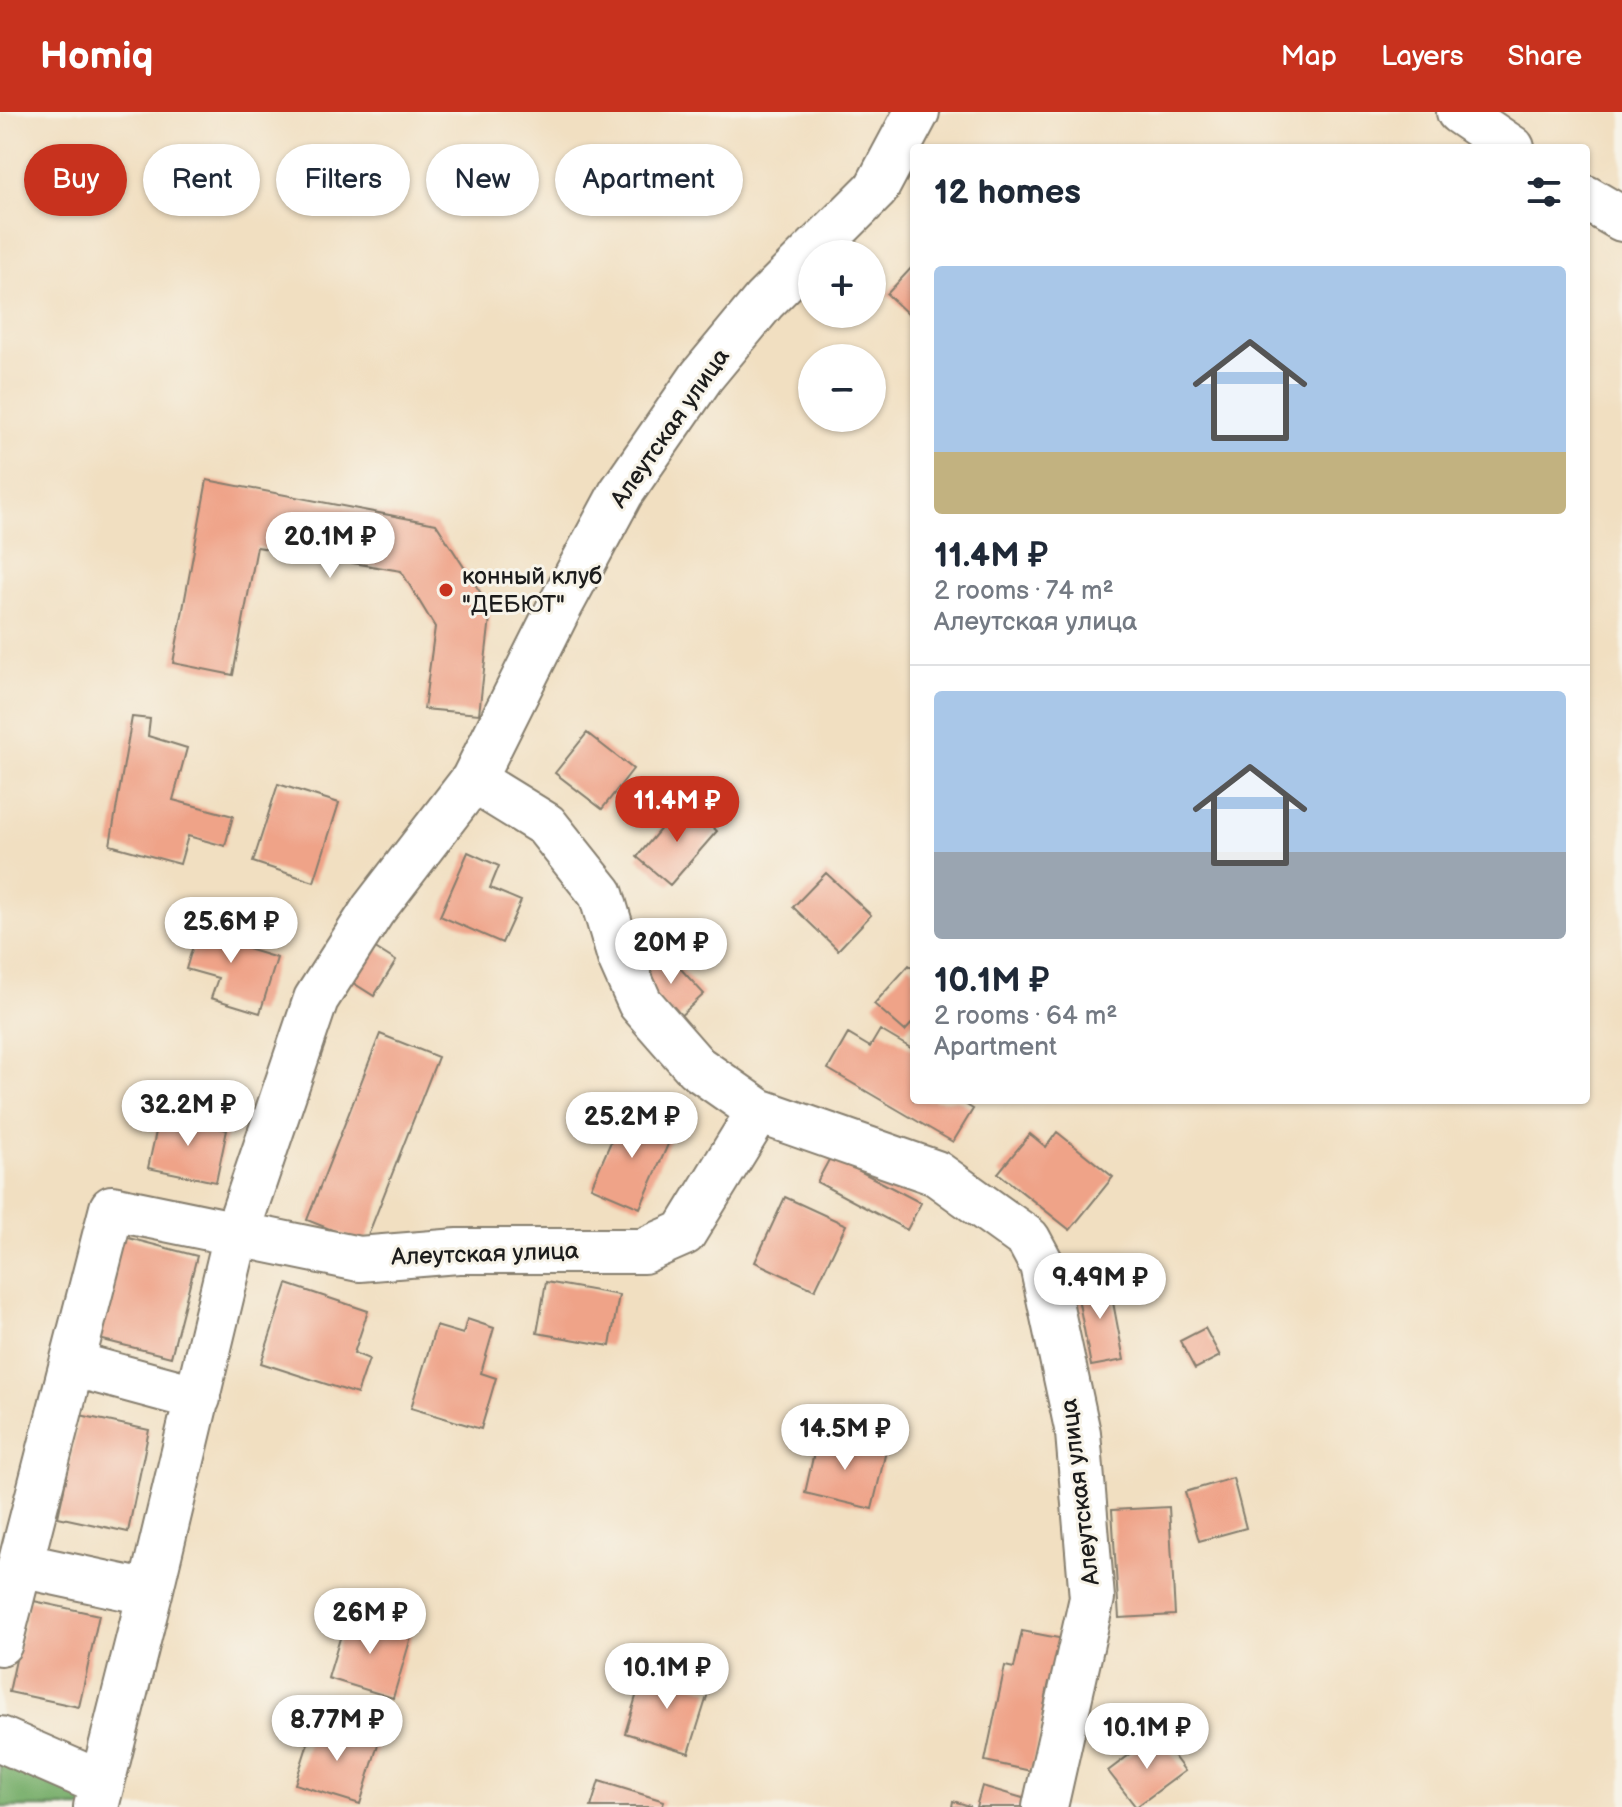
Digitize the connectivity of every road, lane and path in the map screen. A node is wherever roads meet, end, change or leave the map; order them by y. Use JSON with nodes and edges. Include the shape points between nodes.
{"nodes":[{"id":1,"x":917,"y":112,"type":"edge"},
{"id":2,"x":1459,"y":112,"type":"edge"},
{"id":3,"x":1506,"y":144,"type":"edge"},
{"id":4,"x":1590,"y":200,"type":"edge"},
{"id":5,"x":1622,"y":219,"type":"edge"},
{"id":6,"x":473,"y":780,"type":"junction"},
{"id":7,"x":759,"y":1111,"type":"junction"},
{"id":8,"x":236,"y":1235,"type":"junction"},
{"id":9,"x":72,"y":1364,"type":"junction"},
{"id":10,"x":198,"y":1398,"type":"junction"},
{"id":11,"x":20,"y":1565,"type":"junction"},
{"id":12,"x":150,"y":1593,"type":"junction"},
{"id":13,"x":0,"y":1643,"type":"edge"},
{"id":14,"x":0,"y":1739,"type":"edge"},
{"id":15,"x":98,"y":1795,"type":"edge"},
{"id":16,"x":1045,"y":1807,"type":"edge"}],
"edges":[{"from":1,"to":6,"type":"street","name":"Алеутская улица","via":[[876,189],[764,301],[702,376],[621,493]]},
{"from":2,"to":3,"type":"street"},
{"from":4,"to":5,"type":"street"},
{"from":6,"to":7,"type":"street","name":"Алеутская улица","via":[[546,825],[601,894],[640,1003],[696,1067]]},
{"from":6,"to":8,"type":"street","name":"Алеутская улица","via":[[373,910],[316,999]]},
{"from":7,"to":8,"type":"street","name":"Алеутская улица","via":[[684,1233],[643,1251],[458,1251],[359,1259]]},
{"from":7,"to":16,"type":"street","name":"Алеутская улица","via":[[936,1173],[1028,1239],[1042,1265],[1078,1433],[1092,1598]]},
{"from":8,"to":9,"type":"street","via":[[112,1208]]},
{"from":8,"to":10,"type":"street","name":"Алеутская улица"},
{"from":9,"to":10,"type":"street"},
{"from":9,"to":11,"type":"street"},
{"from":10,"to":12,"type":"street","name":"Алеутская улица"},
{"from":11,"to":12,"type":"street"},
{"from":11,"to":13,"type":"street"},
{"from":12,"to":15,"type":"street","name":"Алеутская улица"},
{"from":14,"to":15,"type":"street"}]}
